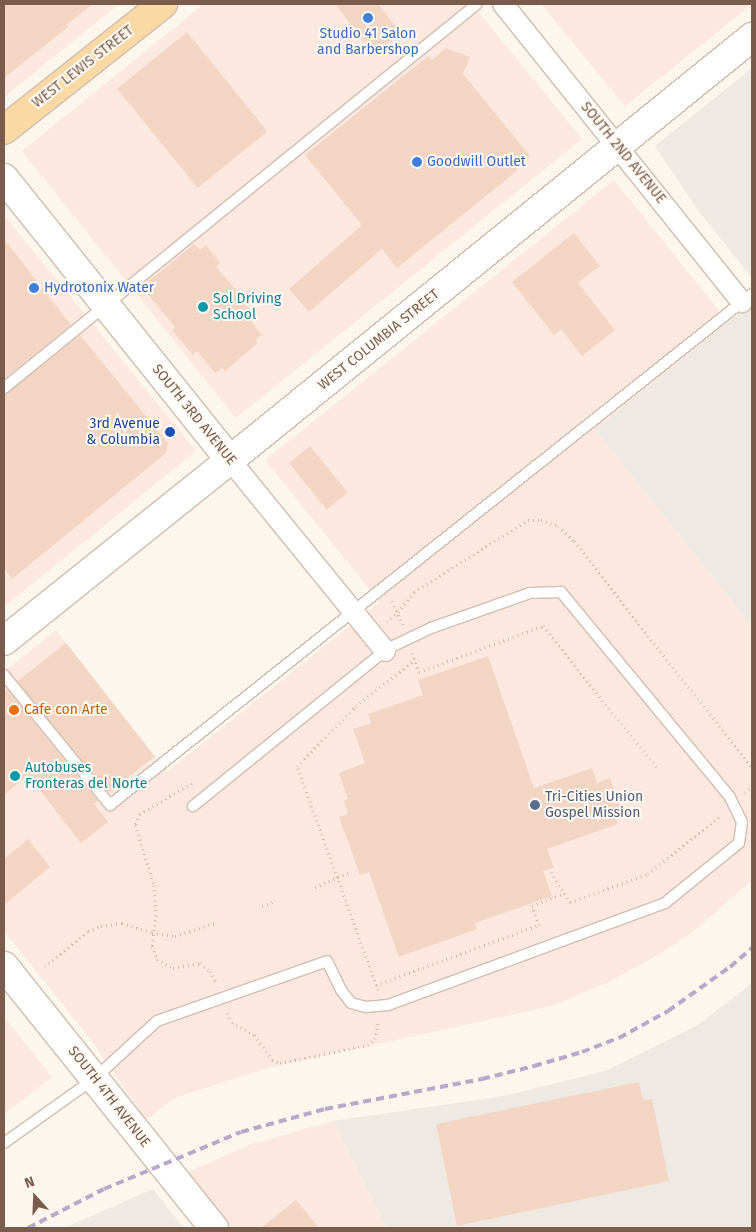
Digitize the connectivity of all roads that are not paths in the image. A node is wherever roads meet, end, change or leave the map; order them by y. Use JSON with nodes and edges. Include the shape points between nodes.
{"nodes":[{"id":1,"x":162,"y":4,"type":"edge"},
{"id":2,"x":477,"y":4,"type":"edge"},
{"id":3,"x":503,"y":4,"type":"edge"},
{"id":4,"x":752,"y":37,"type":"edge"},
{"id":5,"x":4,"y":130,"type":"edge"},
{"id":6,"x":617,"y":146,"type":"junction"},
{"id":7,"x":4,"y":178,"type":"edge"},
{"id":8,"x":747,"y":298,"type":"edge"},
{"id":9,"x":106,"y":306,"type":"junction"},
{"id":10,"x":4,"y":388,"type":"edge"},
{"id":11,"x":230,"y":460,"type":"junction"},
{"id":12,"x":353,"y":612,"type":"junction"},
{"id":13,"x":4,"y":641,"type":"edge"},
{"id":14,"x":384,"y":651,"type":"junction"},
{"id":15,"x":4,"y":674,"type":"edge"},
{"id":16,"x":193,"y":806,"type":"dead end"},
{"id":17,"x":4,"y":966,"type":"edge"},
{"id":18,"x":94,"y":1078,"type":"junction"},
{"id":19,"x":4,"y":1143,"type":"edge"},
{"id":20,"x":214,"y":1228,"type":"edge"}],
"edges":[{"from":1,"to":5,"type":"main road","name":"WEST LEWIS STREET"},
{"from":2,"to":9,"type":"lane"},
{"from":3,"to":6,"type":"street","name":"SOUTH 2ND AVENUE"},
{"from":4,"to":6,"type":"street","name":"WEST COLUMBIA STREET"},
{"from":6,"to":8,"type":"street","name":"SOUTH 2ND AVENUE"},
{"from":6,"to":11,"type":"street","name":"WEST COLUMBIA STREET"},
{"from":7,"to":9,"type":"street","name":"SOUTH 3RD AVENUE"},
{"from":8,"to":12,"type":"lane"},
{"from":9,"to":10,"type":"lane"},
{"from":9,"to":11,"type":"street","name":"SOUTH 3RD AVENUE"},
{"from":11,"to":12,"type":"street","name":"SOUTH 3RD AVENUE"},
{"from":11,"to":13,"type":"street","name":"WEST COLUMBIA STREET"},
{"from":12,"to":14,"type":"street","name":"SOUTH 3RD AVENUE"},
{"from":12,"to":15,"type":"lane","via":[[110,804]]},
{"from":14,"to":16,"type":"lane"},
{"from":14,"to":18,"type":"lane","via":[[431,628],[530,593],[561,592],[730,797],[742,822],[739,842],[665,903],[388,1005],[366,1007],[351,1003],[327,961],[157,1021]]},
{"from":17,"to":18,"type":"street","name":"SOUTH 4TH AVENUE"},
{"from":18,"to":19,"type":"lane"},
{"from":18,"to":20,"type":"street","name":"SOUTH 4TH AVENUE"}]}
